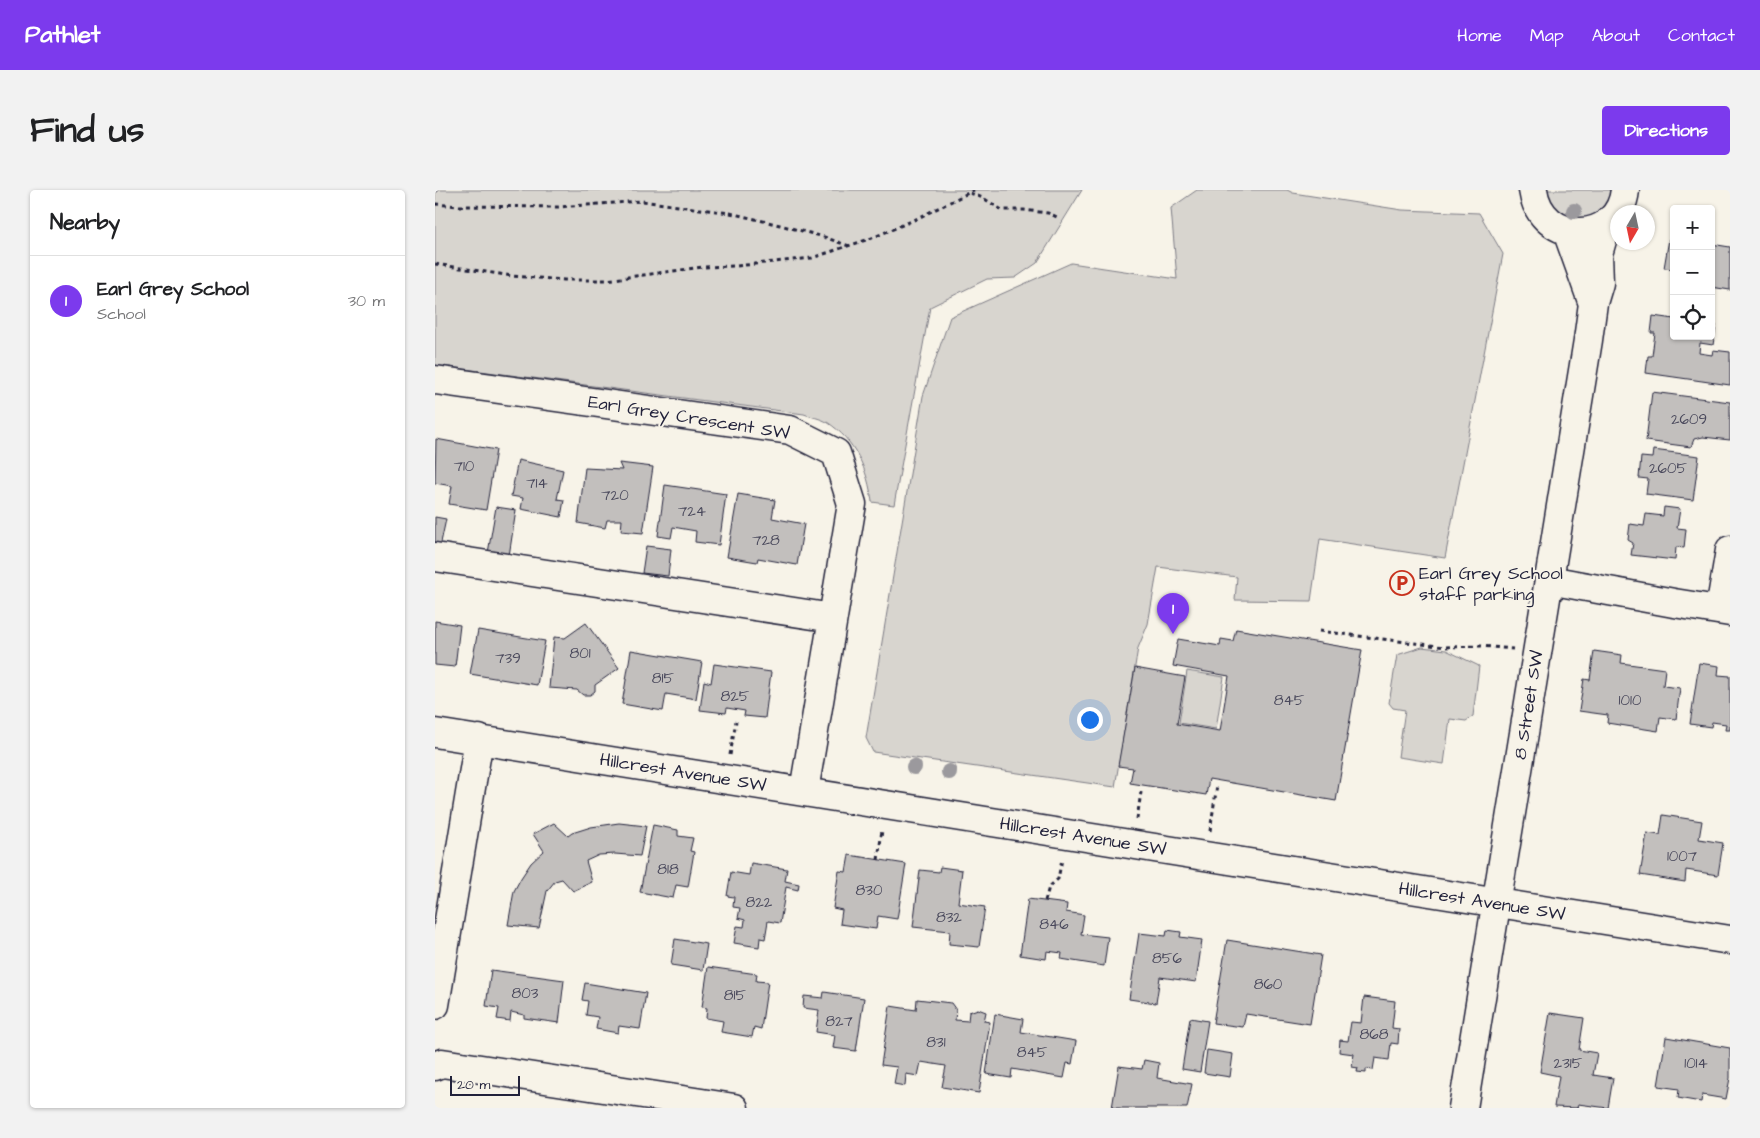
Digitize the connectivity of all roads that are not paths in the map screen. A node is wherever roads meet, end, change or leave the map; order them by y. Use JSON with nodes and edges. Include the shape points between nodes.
{"nodes":[{"id":1,"x":1533,"y":190,"type":"edge"},
{"id":2,"x":1625,"y":200,"type":"edge"},
{"id":3,"x":1567,"y":231,"type":"junction"},
{"id":4,"x":1593,"y":303,"type":"junction"},
{"id":5,"x":435,"y":380,"type":"edge"},
{"id":6,"x":1730,"y":550,"type":"edge"},
{"id":7,"x":435,"y":557,"type":"edge"},
{"id":8,"x":1549,"y":580,"type":"junction"},
{"id":9,"x":1725,"y":611,"type":"edge"},
{"id":10,"x":833,"y":618,"type":"junction"},
{"id":11,"x":435,"y":733,"type":"edge"},
{"id":12,"x":479,"y":739,"type":"junction"},
{"id":13,"x":804,"y":791,"type":"junction"},
{"id":14,"x":1496,"y":904,"type":"junction"},
{"id":15,"x":1730,"y":940,"type":"edge"},
{"id":16,"x":435,"y":1005,"type":"edge"},
{"id":17,"x":435,"y":1066,"type":"edge"},
{"id":18,"x":734,"y":1108,"type":"edge"},
{"id":19,"x":1463,"y":1108,"type":"edge"}],
"edges":[{"from":1,"to":3,"type":"street","via":[[1546,219]]},
{"from":2,"to":3,"type":"street","via":[[1599,228]]},
{"from":2,"to":4,"type":"street","name":"8 Street SW","via":[[1603,238],[1599,254],[1599,284]]},
{"from":3,"to":4,"type":"street","name":"8 Street SW"},
{"from":4,"to":8,"type":"street","name":"8 Street SW"},
{"from":5,"to":10,"type":"street","name":"Earl Grey Crescent SW","via":[[790,430],[837,453],[852,504]]},
{"from":6,"to":9,"type":"street"},
{"from":7,"to":10,"type":"street"},
{"from":8,"to":9,"type":"street"},
{"from":8,"to":14,"type":"street","name":"8 Street SW"},
{"from":10,"to":13,"type":"street","name":"Earl Grey Crescent SW"},
{"from":11,"to":12,"type":"street","name":"Hillcrest Avenue SW"},
{"from":12,"to":13,"type":"street","name":"Hillcrest Avenue SW"},
{"from":12,"to":16,"type":"street"},
{"from":13,"to":14,"type":"street","name":"Hillcrest Avenue SW"},
{"from":14,"to":15,"type":"street","name":"Hillcrest Avenue SW"},
{"from":14,"to":19,"type":"street","name":"8 Street SW"},
{"from":17,"to":18,"type":"street","via":[[442,1063]]}]}
